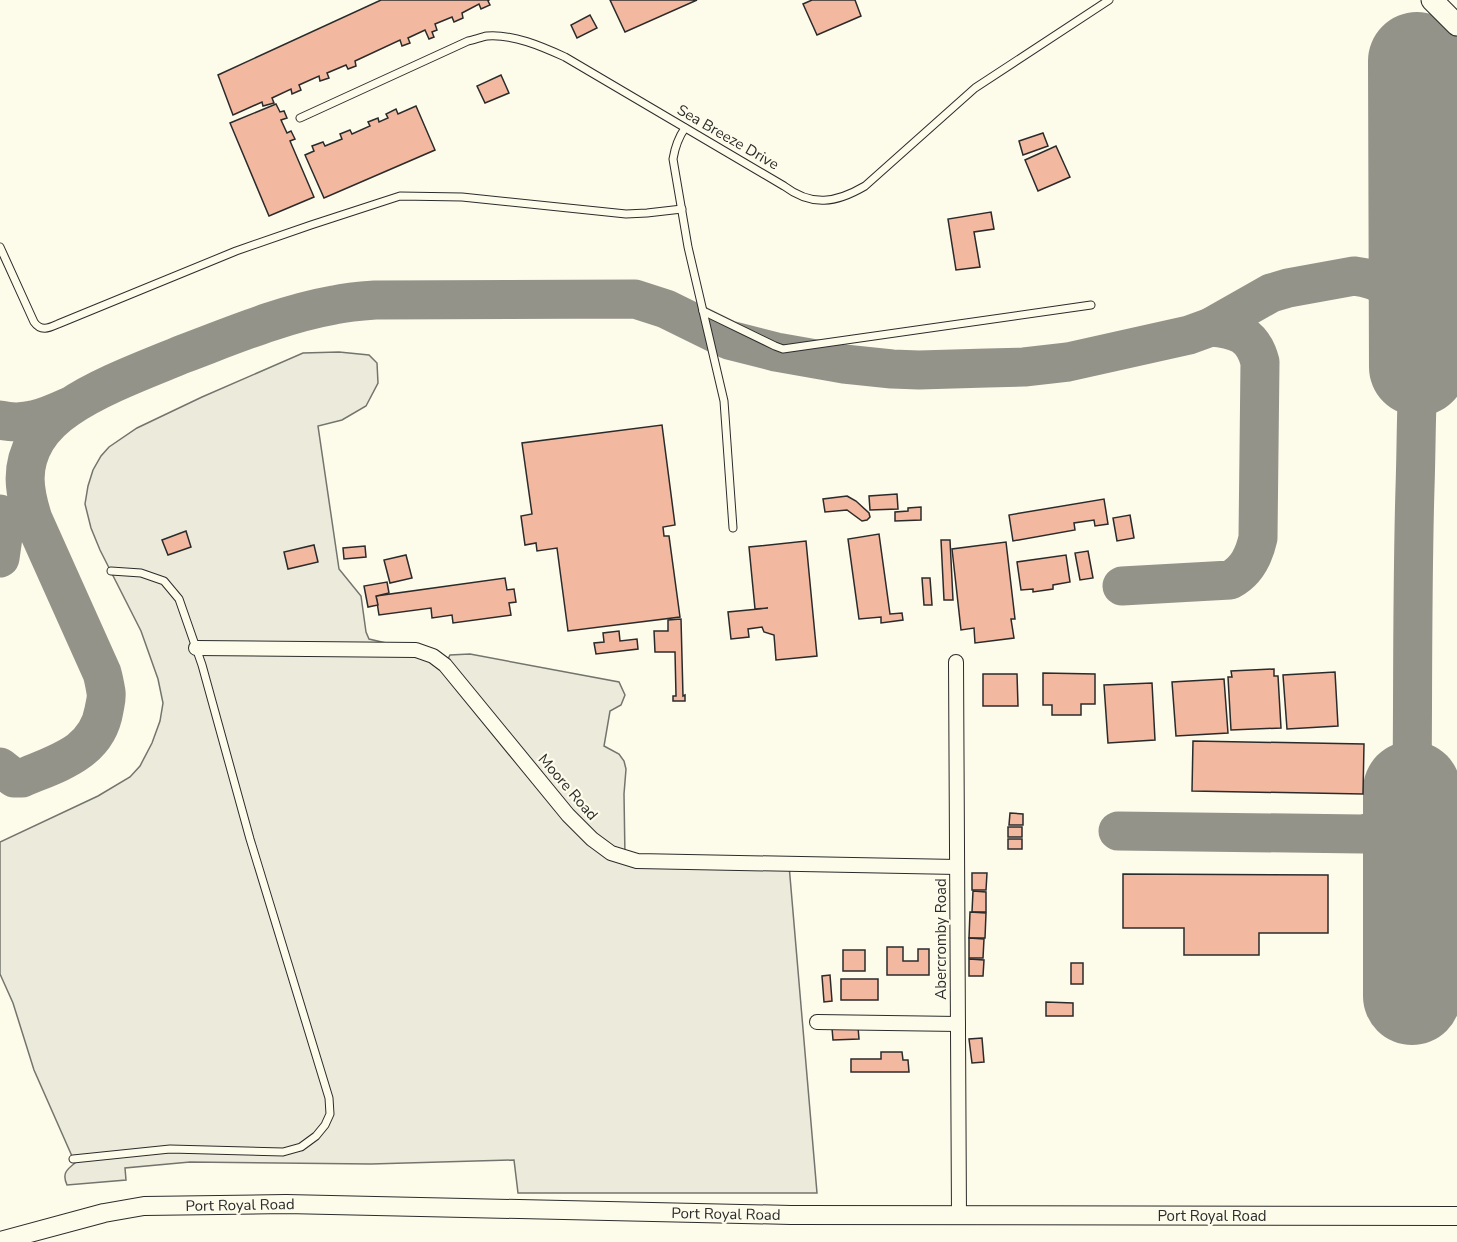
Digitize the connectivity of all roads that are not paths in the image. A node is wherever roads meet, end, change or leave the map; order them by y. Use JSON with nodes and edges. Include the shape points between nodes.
{"nodes":[{"id":1,"x":1109,"y":0,"type":"edge"},
{"id":2,"x":1432,"y":0,"type":"edge"},
{"id":3,"x":1457,"y":25,"type":"edge"},
{"id":4,"x":300,"y":118,"type":"dead end"},
{"id":5,"x":685,"y":128,"type":"junction"},
{"id":6,"x":682,"y":209,"type":"junction"},
{"id":7,"x":0,"y":247,"type":"edge"},
{"id":8,"x":1092,"y":305,"type":"dead end"},
{"id":9,"x":703,"y":311,"type":"junction"},
{"id":10,"x":733,"y":528,"type":"dead end"},
{"id":11,"x":111,"y":571,"type":"dead end"},
{"id":12,"x":196,"y":648,"type":"junction"},
{"id":13,"x":956,"y":662,"type":"dead end"},
{"id":14,"x":957,"y":867,"type":"junction"},
{"id":15,"x":817,"y":1022,"type":"dead end"},
{"id":16,"x":958,"y":1024,"type":"junction"},
{"id":17,"x":74,"y":1159,"type":"dead end"},
{"id":18,"x":959,"y":1216,"type":"junction"},
{"id":19,"x":1457,"y":1216,"type":"edge"},
{"id":20,"x":0,"y":1241,"type":"edge"}],
"edges":[{"from":1,"to":5,"type":"lane","name":"Sea Breeze Drive","via":[[975,88],[865,186],[837,199],[804,197]]},
{"from":2,"to":3,"type":"main road"},
{"from":4,"to":5,"type":"lane","name":"Sea Breeze Drive","via":[[468,41],[487,36],[540,45]]},
{"from":5,"to":6,"type":"lane","via":[[674,148],[673,159]]},
{"from":6,"to":7,"type":"lane","via":[[626,214],[470,198],[400,196],[236,251],[44,329],[31,317]]},
{"from":6,"to":9,"type":"lane"},
{"from":8,"to":9,"type":"lane","via":[[783,349]]},
{"from":9,"to":10,"type":"lane","via":[[724,401]]},
{"from":11,"to":12,"type":"lane","via":[[141,573],[165,581],[179,599]]},
{"from":12,"to":14,"type":"street","name":"Moore Road","via":[[416,650],[433,656],[445,665],[568,815],[611,853],[637,861]]},
{"from":12,"to":17,"type":"lane","via":[[329,1098],[330,1114],[316,1136],[302,1147],[282,1152],[170,1149]]},
{"from":13,"to":14,"type":"street","name":"Abercromby Road"},
{"from":14,"to":16,"type":"street","name":"Abercromby Road"},
{"from":15,"to":16,"type":"street"},
{"from":16,"to":18,"type":"street","name":"Abercromby Road"},
{"from":18,"to":19,"type":"main road","name":"Port Royal Road"},
{"from":18,"to":20,"type":"main road","name":"Port Royal Road","via":[[286,1204],[144,1206]]}]}
